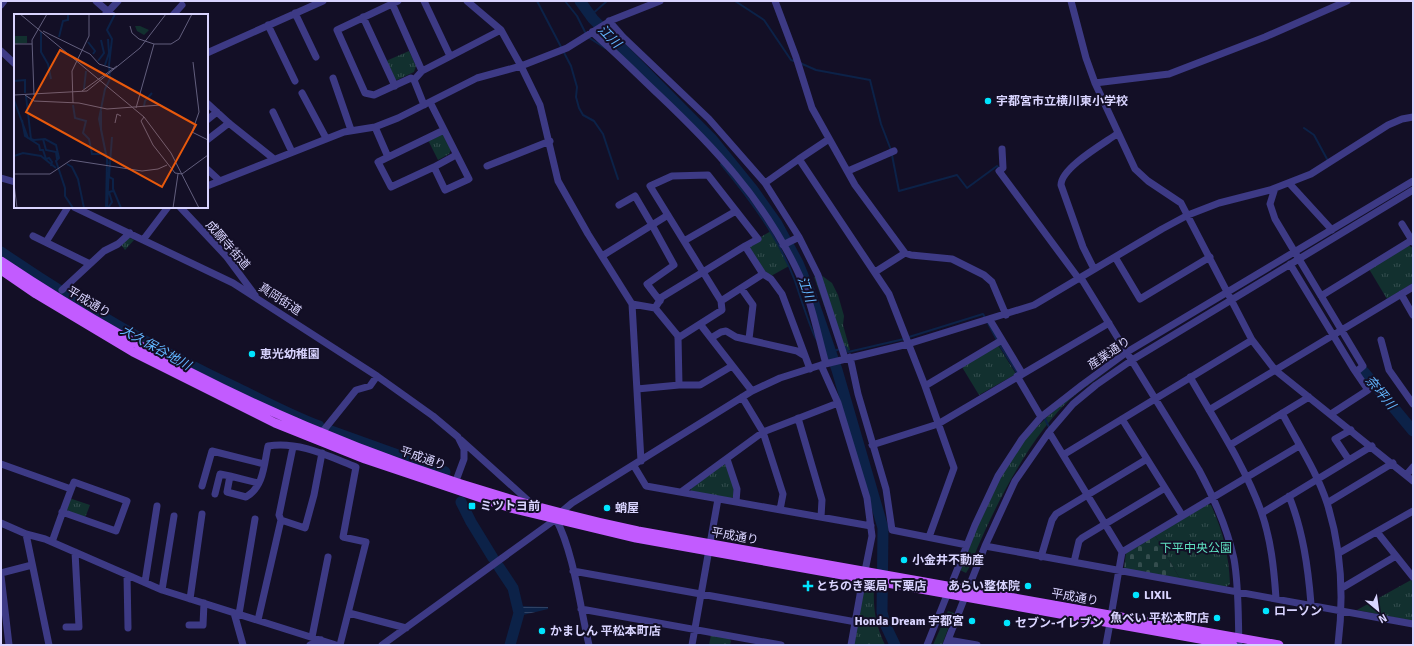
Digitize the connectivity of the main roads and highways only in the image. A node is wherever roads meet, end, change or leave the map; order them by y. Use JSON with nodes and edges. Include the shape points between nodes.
{"nodes":[{"id":1,"x":1,"y":261,"type":"edge"},
{"id":2,"x":1,"y":270,"type":"edge"},
{"id":3,"x":317,"y":441,"type":"junction"},
{"id":4,"x":454,"y":486,"type":"junction"},
{"id":5,"x":558,"y":516,"type":"junction"},
{"id":6,"x":1237,"y":643,"type":"edge"},
{"id":7,"x":1279,"y":645,"type":"edge"}],
"edges":[{"from":1,"to":3,"type":"main road","name":"平成通り","via":[[82,314]]},
{"from":2,"to":3,"type":"main road","name":"平成通り","via":[[133,352],[223,398]]},
{"from":3,"to":4,"type":"main road","name":"平成通り","via":[[404,464]]},
{"from":4,"to":5,"type":"main road","name":"平成通り","via":[[533,505]]},
{"from":4,"to":5,"type":"main road","name":"平成通り","via":[[511,508]]},
{"from":5,"to":6,"type":"main road","name":"平成通り","via":[[710,548]]},
{"from":6,"to":7,"type":"main road","name":"平成通り"}]}
